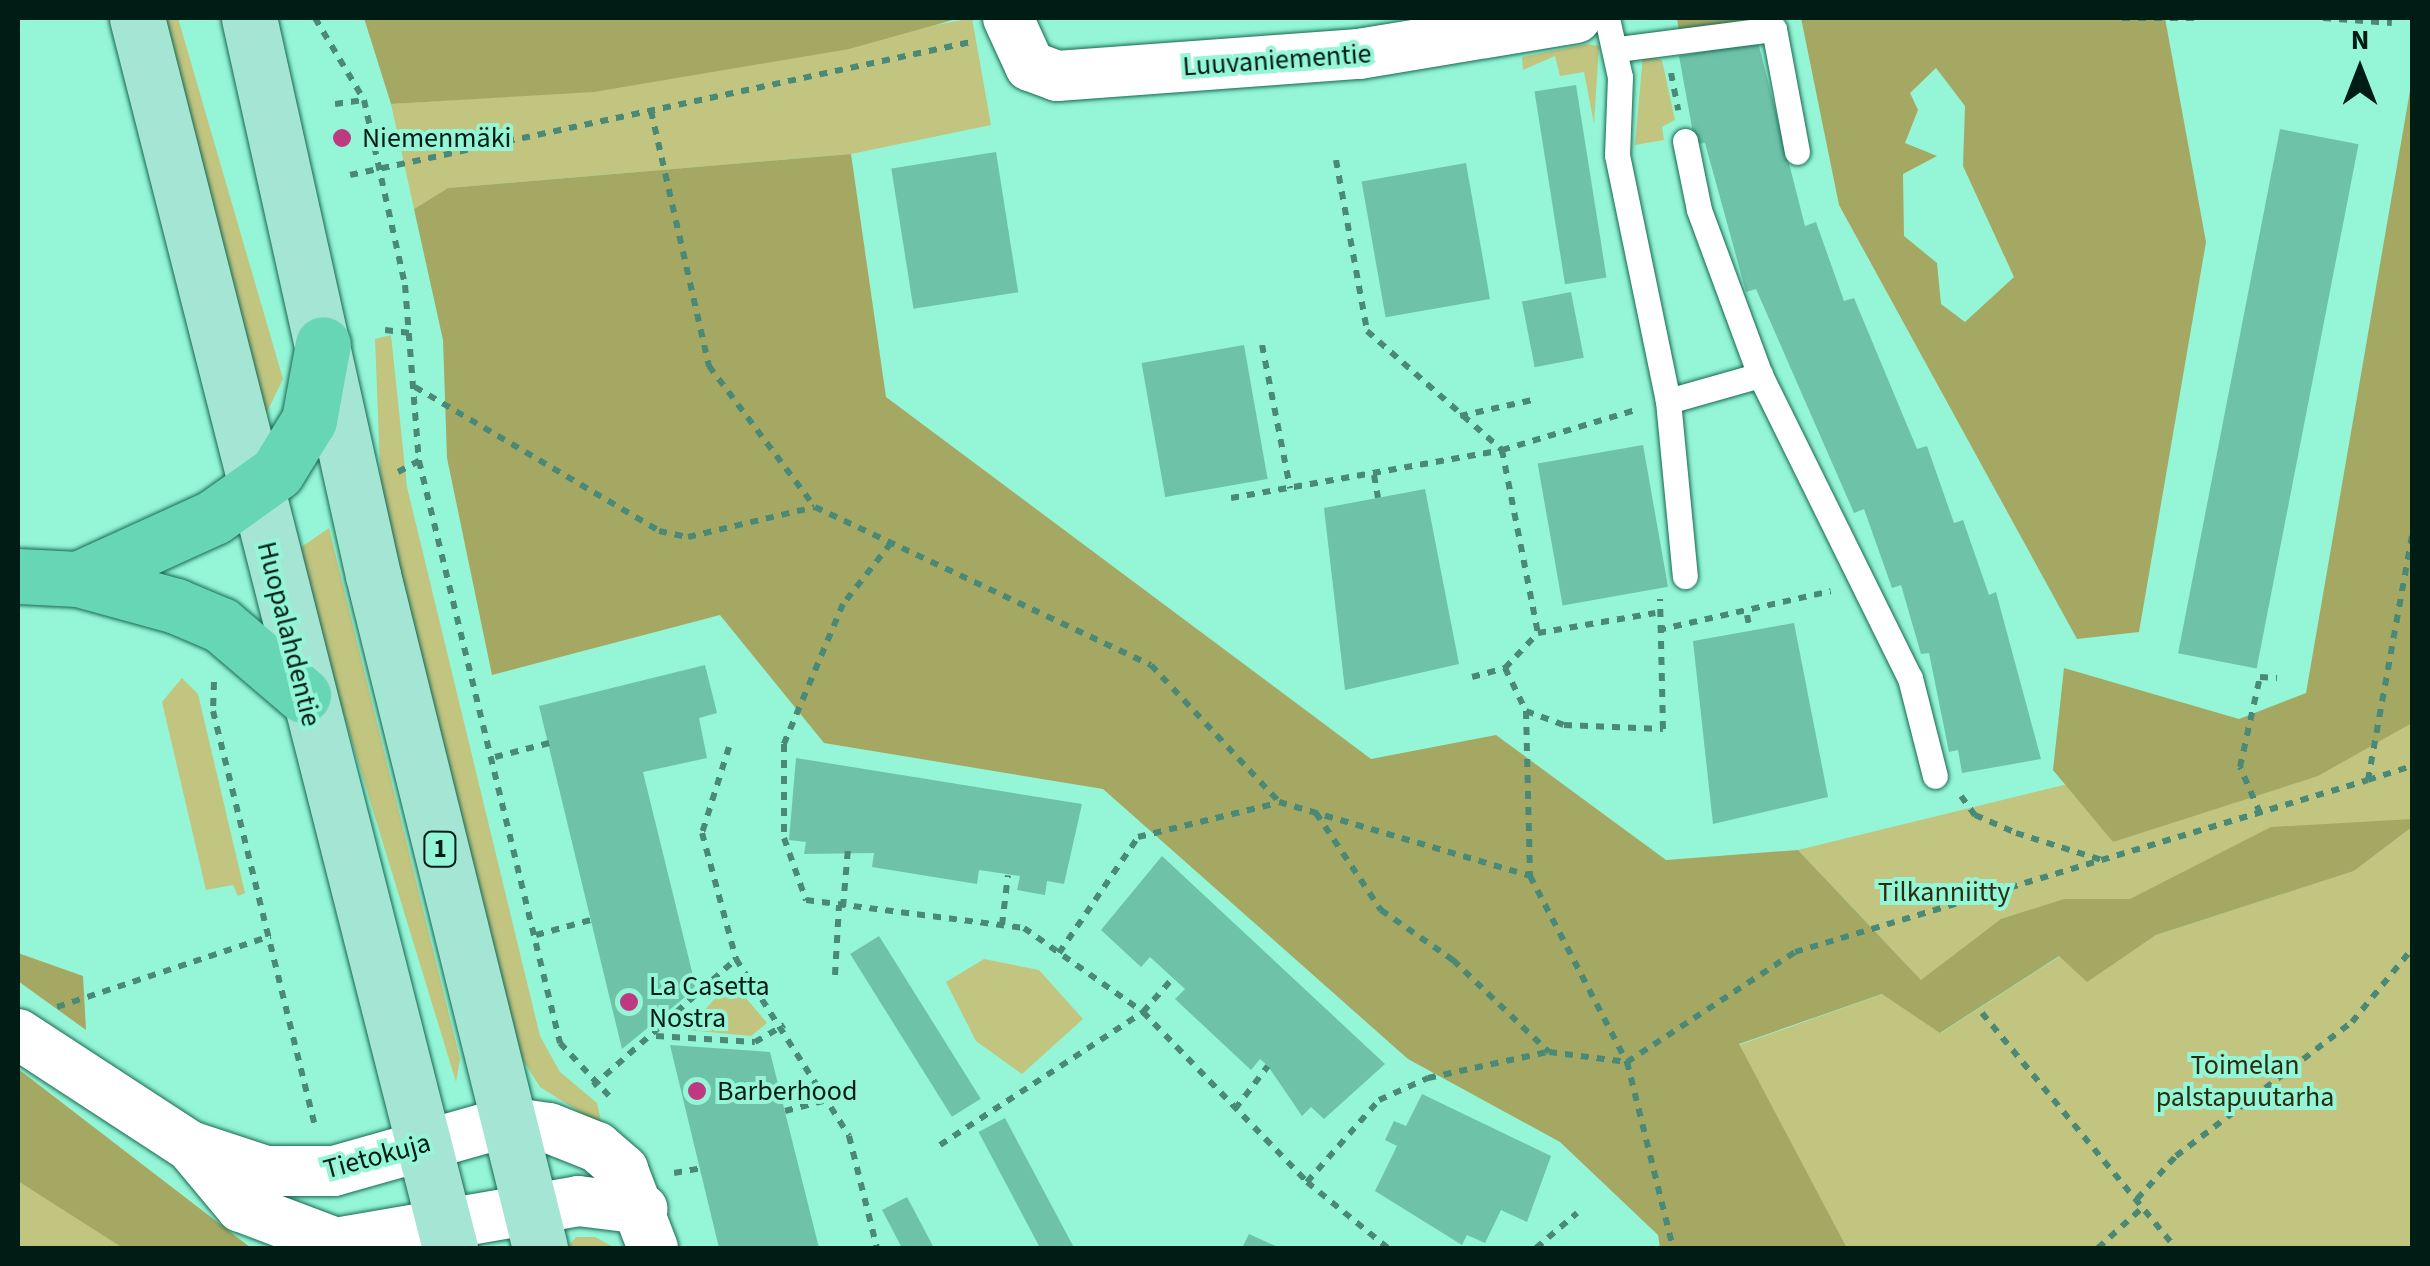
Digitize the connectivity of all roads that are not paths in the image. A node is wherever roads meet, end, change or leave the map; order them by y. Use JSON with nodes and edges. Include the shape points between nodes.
{"nodes":[{"id":1,"x":137,"y":18,"type":"edge"},
{"id":2,"x":248,"y":18,"type":"edge"},
{"id":3,"x":1576,"y":18,"type":"edge"},
{"id":4,"x":1606,"y":18,"type":"edge"},
{"id":5,"x":992,"y":29,"type":"edge"},
{"id":6,"x":1390,"y":34,"type":"edge"},
{"id":7,"x":1618,"y":49,"type":"junction"},
{"id":8,"x":1685,"y":141,"type":"dead end"},
{"id":9,"x":1797,"y":152,"type":"dead end"},
{"id":10,"x":323,"y":344,"type":"junction"},
{"id":11,"x":1760,"y":375,"type":"junction"},
{"id":12,"x":1668,"y":400,"type":"junction"},
{"id":13,"x":254,"y":492,"type":"junction"},
{"id":14,"x":18,"y":576,"type":"edge"},
{"id":15,"x":1685,"y":576,"type":"dead end"},
{"id":16,"x":78,"y":579,"type":"junction"},
{"id":17,"x":303,"y":695,"type":"junction"},
{"id":18,"x":1934,"y":776,"type":"road end"},
{"id":19,"x":30,"y":1024,"type":"edge"},
{"id":20,"x":507,"y":1122,"type":"junction"},
{"id":21,"x":419,"y":1145,"type":"junction"},
{"id":22,"x":190,"y":1146,"type":"junction"},
{"id":23,"x":656,"y":1210,"type":"edge"},
{"id":24,"x":534,"y":1228,"type":"edge"},
{"id":25,"x":447,"y":1238,"type":"edge"}],
"edges":[{"from":1,"to":13,"type":"main road","name":"Huopalahdentie"},
{"from":2,"to":10,"type":"main road","number":"1"},
{"from":3,"to":6,"type":"street","name":"Luuvaniementie"},
{"from":4,"to":7,"type":"lane"},
{"from":5,"to":6,"type":"street","name":"Luuvaniementie","via":[[1030,66],[1057,76]]},
{"from":7,"to":9,"type":"lane","via":[[1774,28]]},
{"from":7,"to":12,"type":"lane","via":[[1616,154]]},
{"from":8,"to":11,"type":"lane","via":[[1699,210]]},
{"from":10,"to":13,"type":"highway","via":[[309,420]]},
{"from":10,"to":20,"type":"main road","number":"1"},
{"from":11,"to":12,"type":"lane"},
{"from":11,"to":18,"type":"lane","via":[[1910,678]]},
{"from":12,"to":15,"type":"lane"},
{"from":13,"to":16,"type":"highway"},
{"from":13,"to":17,"type":"main road","name":"Huopalahdentie"},
{"from":14,"to":16,"type":"highway"},
{"from":16,"to":17,"type":"highway","via":[[221,625]]},
{"from":17,"to":21,"type":"main road","name":"Huopalahdentie"},
{"from":19,"to":22,"type":"street","name":"Tietokuja"},
{"from":20,"to":21,"type":"street","name":"Tietokuja"},
{"from":20,"to":23,"type":"street","via":[[597,1147]]},
{"from":20,"to":24,"type":"main road","number":"1"},
{"from":21,"to":22,"type":"street","name":"Tietokuja","via":[[308,1174]]},
{"from":21,"to":25,"type":"main road","name":"Huopalahdentie"},
{"from":22,"to":25,"type":"street","name":"Tietokuja","via":[[240,1207],[287,1229],[336,1243]]},
{"from":23,"to":24,"type":"street"},
{"from":24,"to":25,"type":"street","name":"Tietokuja"}]}
